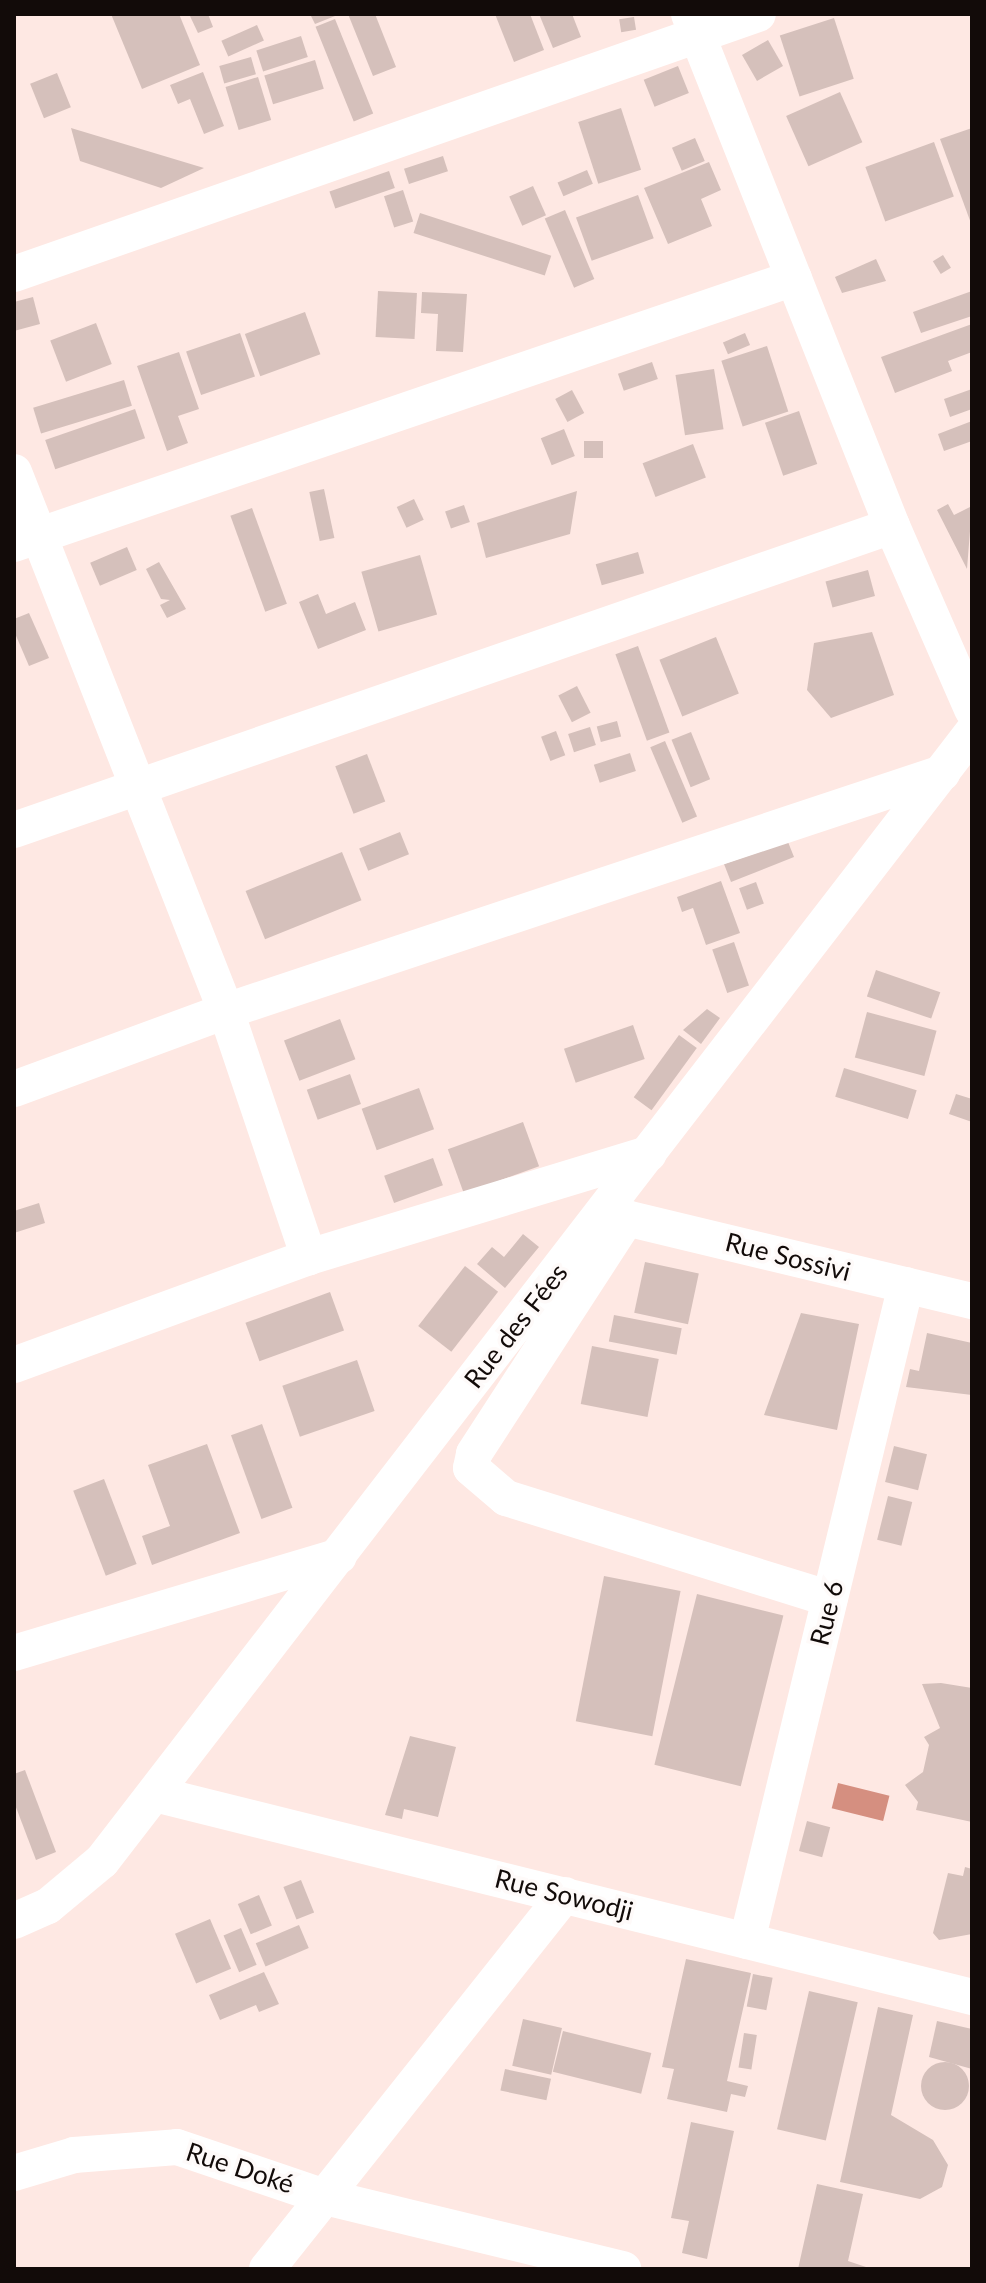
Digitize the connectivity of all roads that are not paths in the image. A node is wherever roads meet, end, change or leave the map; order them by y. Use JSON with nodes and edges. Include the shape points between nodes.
{"nodes":[{"id":1,"x":758,"y":14,"type":"edge"},
{"id":2,"x":694,"y":24,"type":"edge"},
{"id":3,"x":14,"y":274,"type":"edge"},
{"id":4,"x":794,"y":278,"type":"junction"},
{"id":5,"x":14,"y":472,"type":"edge"},
{"id":6,"x":892,"y":526,"type":"junction"},
{"id":7,"x":26,"y":540,"type":"edge"},
{"id":8,"x":972,"y":709,"type":"edge"},
{"id":9,"x":972,"y":733,"type":"edge"},
{"id":10,"x":942,"y":773,"type":"junction"},
{"id":11,"x":138,"y":787,"type":"junction"},
{"id":12,"x":14,"y":830,"type":"edge"},
{"id":13,"x":226,"y":1011,"type":"junction"},
{"id":14,"x":14,"y":1089,"type":"edge"},
{"id":15,"x":649,"y":1154,"type":"junction"},
{"id":16,"x":615,"y":1216,"type":"junction"},
{"id":17,"x":309,"y":1257,"type":"junction"},
{"id":18,"x":906,"y":1285,"type":"junction"},
{"id":19,"x":972,"y":1301,"type":"edge"},
{"id":20,"x":14,"y":1365,"type":"edge"},
{"id":21,"x":339,"y":1556,"type":"junction"},
{"id":22,"x":830,"y":1599,"type":"junction"},
{"id":23,"x":14,"y":1653,"type":"edge"},
{"id":24,"x":155,"y":1794,"type":"junction"},
{"id":25,"x":564,"y":1895,"type":"junction"},
{"id":26,"x":14,"y":1921,"type":"edge"},
{"id":27,"x":747,"y":1941,"type":"junction"},
{"id":28,"x":972,"y":1997,"type":"edge"},
{"id":29,"x":14,"y":2173,"type":"edge"},
{"id":30,"x":325,"y":2197,"type":"junction"},
{"id":31,"x":267,"y":2269,"type":"edge"},
{"id":32,"x":623,"y":2269,"type":"edge"}],
"edges":[{"from":1,"to":2,"type":"street"},
{"from":2,"to":3,"type":"street"},
{"from":2,"to":4,"type":"street"},
{"from":4,"to":6,"type":"street"},
{"from":4,"to":7,"type":"street"},
{"from":5,"to":7,"type":"street"},
{"from":6,"to":8,"type":"street"},
{"from":6,"to":11,"type":"street"},
{"from":7,"to":11,"type":"street"},
{"from":9,"to":10,"type":"street","name":"Rue des Fées"},
{"from":10,"to":13,"type":"street"},
{"from":10,"to":15,"type":"street","name":"Rue des Fées"},
{"from":11,"to":12,"type":"street"},
{"from":11,"to":13,"type":"street"},
{"from":13,"to":14,"type":"street"},
{"from":13,"to":17,"type":"street"},
{"from":15,"to":16,"type":"street","name":"Rue des Fées"},
{"from":15,"to":17,"type":"street"},
{"from":16,"to":18,"type":"street","name":"Rue Sossivi"},
{"from":16,"to":21,"type":"street","name":"Rue des Fées"},
{"from":16,"to":22,"type":"street","via":[[474,1454],[471,1468],[506,1498]]},
{"from":17,"to":20,"type":"street"},
{"from":18,"to":19,"type":"street","name":"Rue Sossivi"},
{"from":18,"to":22,"type":"street","name":"Rue 6"},
{"from":21,"to":23,"type":"street"},
{"from":21,"to":24,"type":"street","name":"Rue des Fées"},
{"from":22,"to":27,"type":"street","name":"Rue 6"},
{"from":24,"to":25,"type":"street","name":"Rue Sowodji"},
{"from":24,"to":26,"type":"street","name":"Rue des Fées","via":[[102,1861],[48,1906]]},
{"from":25,"to":27,"type":"street","name":"Rue Sowodji"},
{"from":25,"to":30,"type":"street"},
{"from":27,"to":28,"type":"street","name":"Rue Sowodji"},
{"from":29,"to":30,"type":"street","name":"Rue Doké","via":[[74,2155],[177,2147]]},
{"from":30,"to":31,"type":"street"},
{"from":30,"to":32,"type":"street","name":"Rue Doké"}]}
